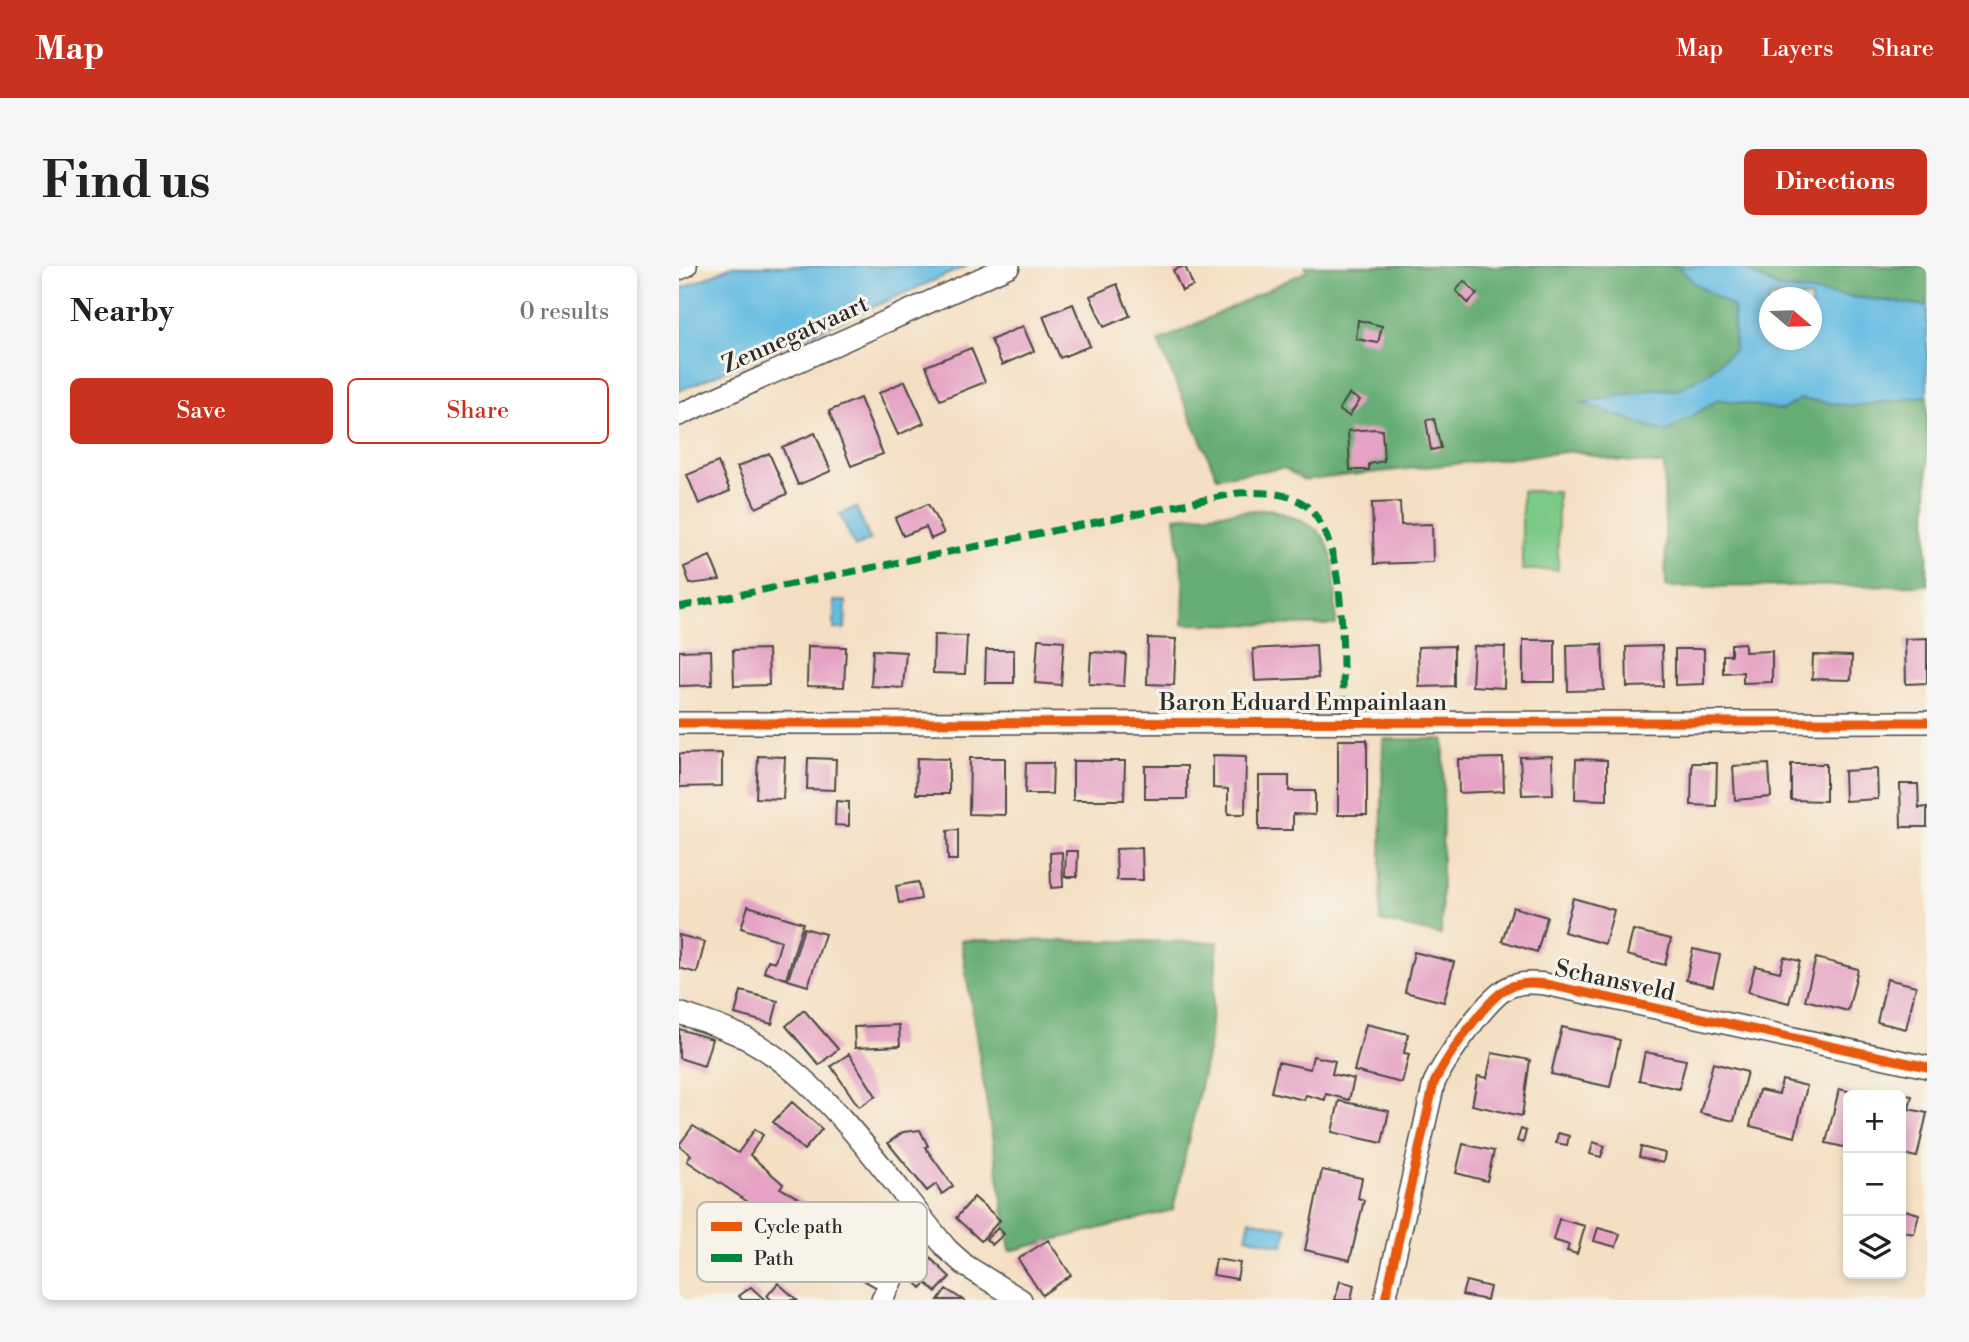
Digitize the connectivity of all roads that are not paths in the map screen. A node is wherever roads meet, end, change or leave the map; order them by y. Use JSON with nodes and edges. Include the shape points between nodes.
{"nodes":[{"id":1,"x":686,"y":266,"type":"edge"},
{"id":2,"x":1009,"y":266,"type":"edge"},
{"id":3,"x":679,"y":269,"type":"edge"},
{"id":4,"x":679,"y":415,"type":"edge"},
{"id":5,"x":1927,"y":722,"type":"edge"},
{"id":6,"x":679,"y":723,"type":"edge"},
{"id":7,"x":679,"y":1013,"type":"edge"},
{"id":8,"x":1927,"y":1067,"type":"edge"},
{"id":9,"x":908,"y":1202,"type":"edge"},
{"id":10,"x":927,"y":1224,"type":"edge"},
{"id":11,"x":930,"y":1228,"type":"junction"},
{"id":12,"x":927,"y":1232,"type":"edge"},
{"id":13,"x":866,"y":1282,"type":"edge"},
{"id":14,"x":884,"y":1293,"type":"edge"},
{"id":15,"x":1021,"y":1300,"type":"edge"},
{"id":16,"x":1385,"y":1300,"type":"edge"}],
"edges":[{"from":1,"to":3,"type":"street"},
{"from":2,"to":4,"type":"street","name":"Zennegatvaart"},
{"from":5,"to":6,"type":"street","name":"Baron Eduard Empainlaan"},
{"from":7,"to":9,"type":"street","via":[[750,1040],[800,1077]]},
{"from":8,"to":16,"type":"street","name":"Schansveld","via":[[1545,984],[1511,986],[1499,993],[1446,1058],[1434,1083]]},
{"from":10,"to":11,"type":"street"},
{"from":11,"to":12,"type":"street"},
{"from":11,"to":15,"type":"street","via":[[966,1266]]},
{"from":13,"to":14,"type":"lane"}]}
